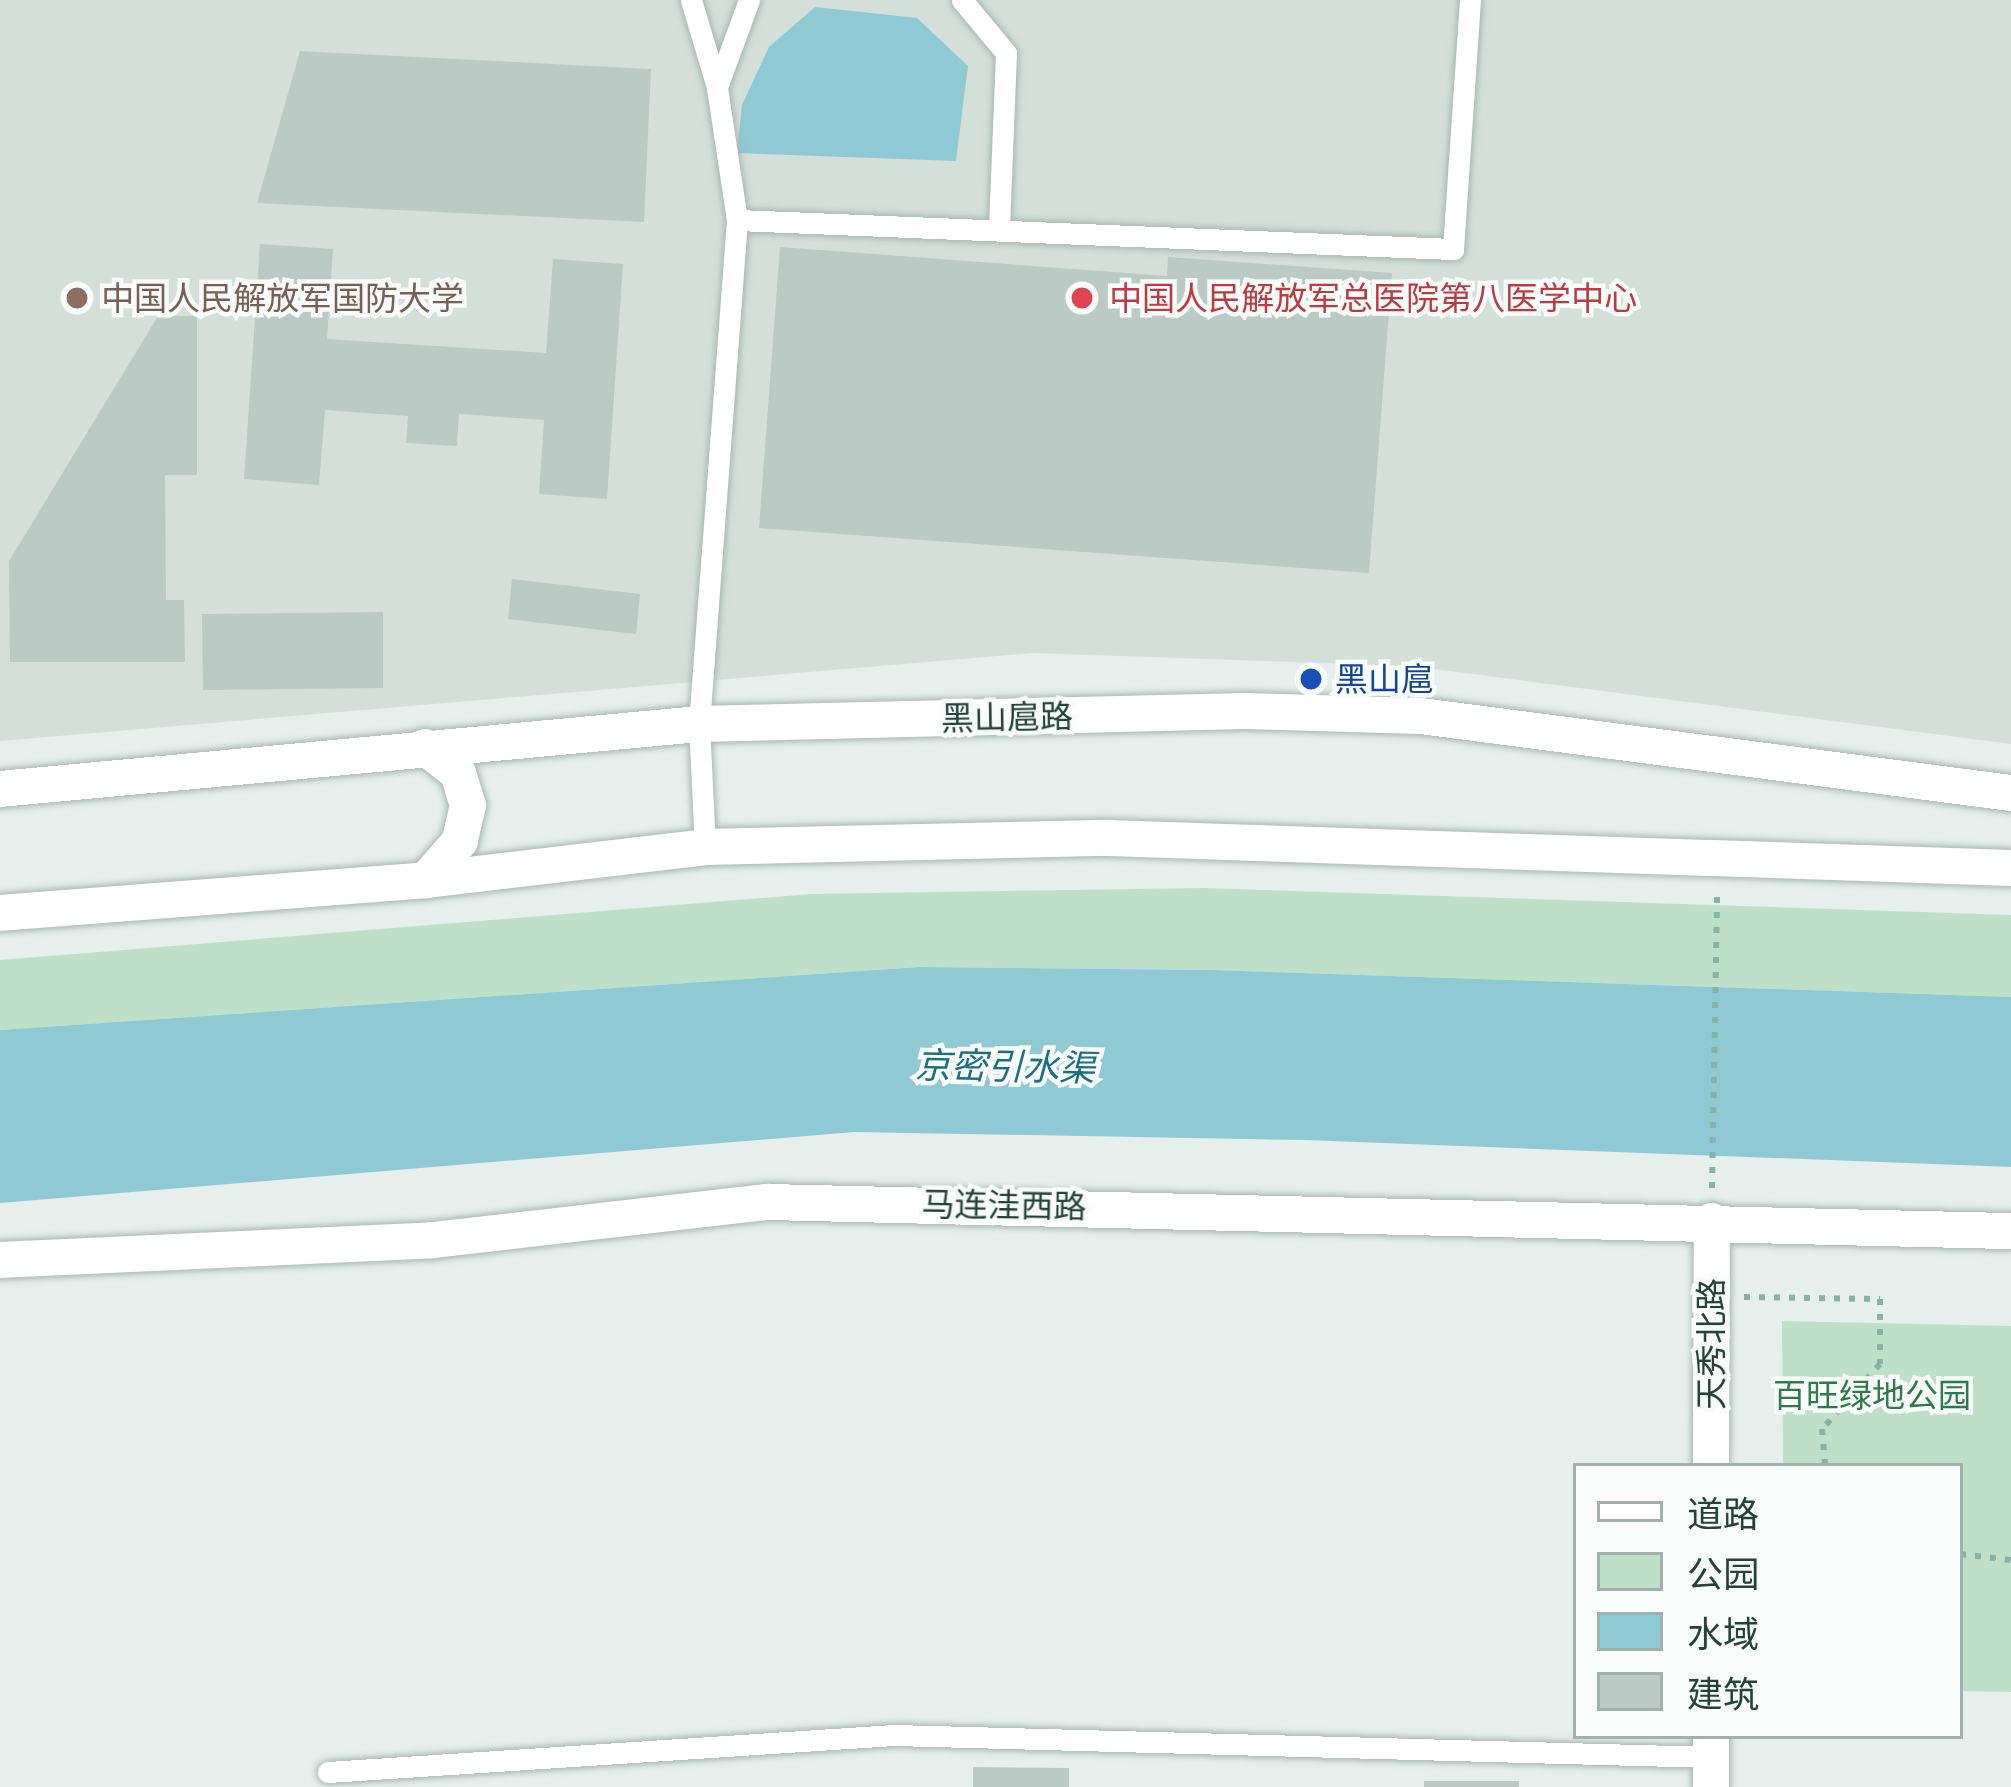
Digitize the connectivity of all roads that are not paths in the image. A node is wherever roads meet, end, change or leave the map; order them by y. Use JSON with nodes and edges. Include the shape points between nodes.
{"nodes":[{"id":1,"x":691,"y":0,"type":"edge"},
{"id":2,"x":748,"y":0,"type":"edge"},
{"id":3,"x":962,"y":0,"type":"edge"},
{"id":4,"x":1470,"y":0,"type":"edge"},
{"id":5,"x":717,"y":87,"type":"junction"},
{"id":6,"x":736,"y":220,"type":"junction"},
{"id":7,"x":999,"y":230,"type":"junction"},
{"id":8,"x":699,"y":724,"type":"junction"},
{"id":9,"x":425,"y":747,"type":"junction"},
{"id":10,"x":0,"y":789,"type":"edge"},
{"id":11,"x":2011,"y":793,"type":"edge"},
{"id":12,"x":705,"y":847,"type":"junction"},
{"id":13,"x":2011,"y":868,"type":"edge"},
{"id":14,"x":426,"y":880,"type":"junction"},
{"id":15,"x":0,"y":913,"type":"edge"},
{"id":16,"x":1712,"y":1222,"type":"junction"},
{"id":17,"x":2011,"y":1231,"type":"edge"},
{"id":18,"x":0,"y":1260,"type":"edge"},
{"id":19,"x":1711,"y":1463,"type":"edge"},
{"id":20,"x":1711,"y":1760,"type":"edge"},
{"id":21,"x":328,"y":1772,"type":"dead end"}],
"edges":[{"from":1,"to":5,"type":"lane"},
{"from":2,"to":5,"type":"lane"},
{"from":3,"to":7,"type":"lane","via":[[1006,53]]},
{"from":4,"to":7,"type":"lane","via":[[1454,249]]},
{"from":5,"to":6,"type":"lane"},
{"from":6,"to":7,"type":"lane"},
{"from":6,"to":8,"type":"lane"},
{"from":8,"to":9,"type":"main road","name":"黑山扈路"},
{"from":8,"to":11,"type":"main road","name":"黑山扈路","via":[[1246,711],[1421,716]]},
{"from":8,"to":12,"type":"lane"},
{"from":9,"to":10,"type":"main road","name":"黑山扈路"},
{"from":9,"to":14,"type":"main road","via":[[458,773],[468,805],[460,841]]},
{"from":12,"to":13,"type":"main road","via":[[1108,838]]},
{"from":12,"to":14,"type":"main road"},
{"from":14,"to":15,"type":"main road"},
{"from":16,"to":17,"type":"main road","name":"马连洼西路"},
{"from":16,"to":18,"type":"main road","name":"马连洼西路","via":[[767,1202],[433,1240]]},
{"from":16,"to":19,"type":"main road","name":"天秀北路"},
{"from":20,"to":21,"type":"lane","via":[[894,1735]]}]}
